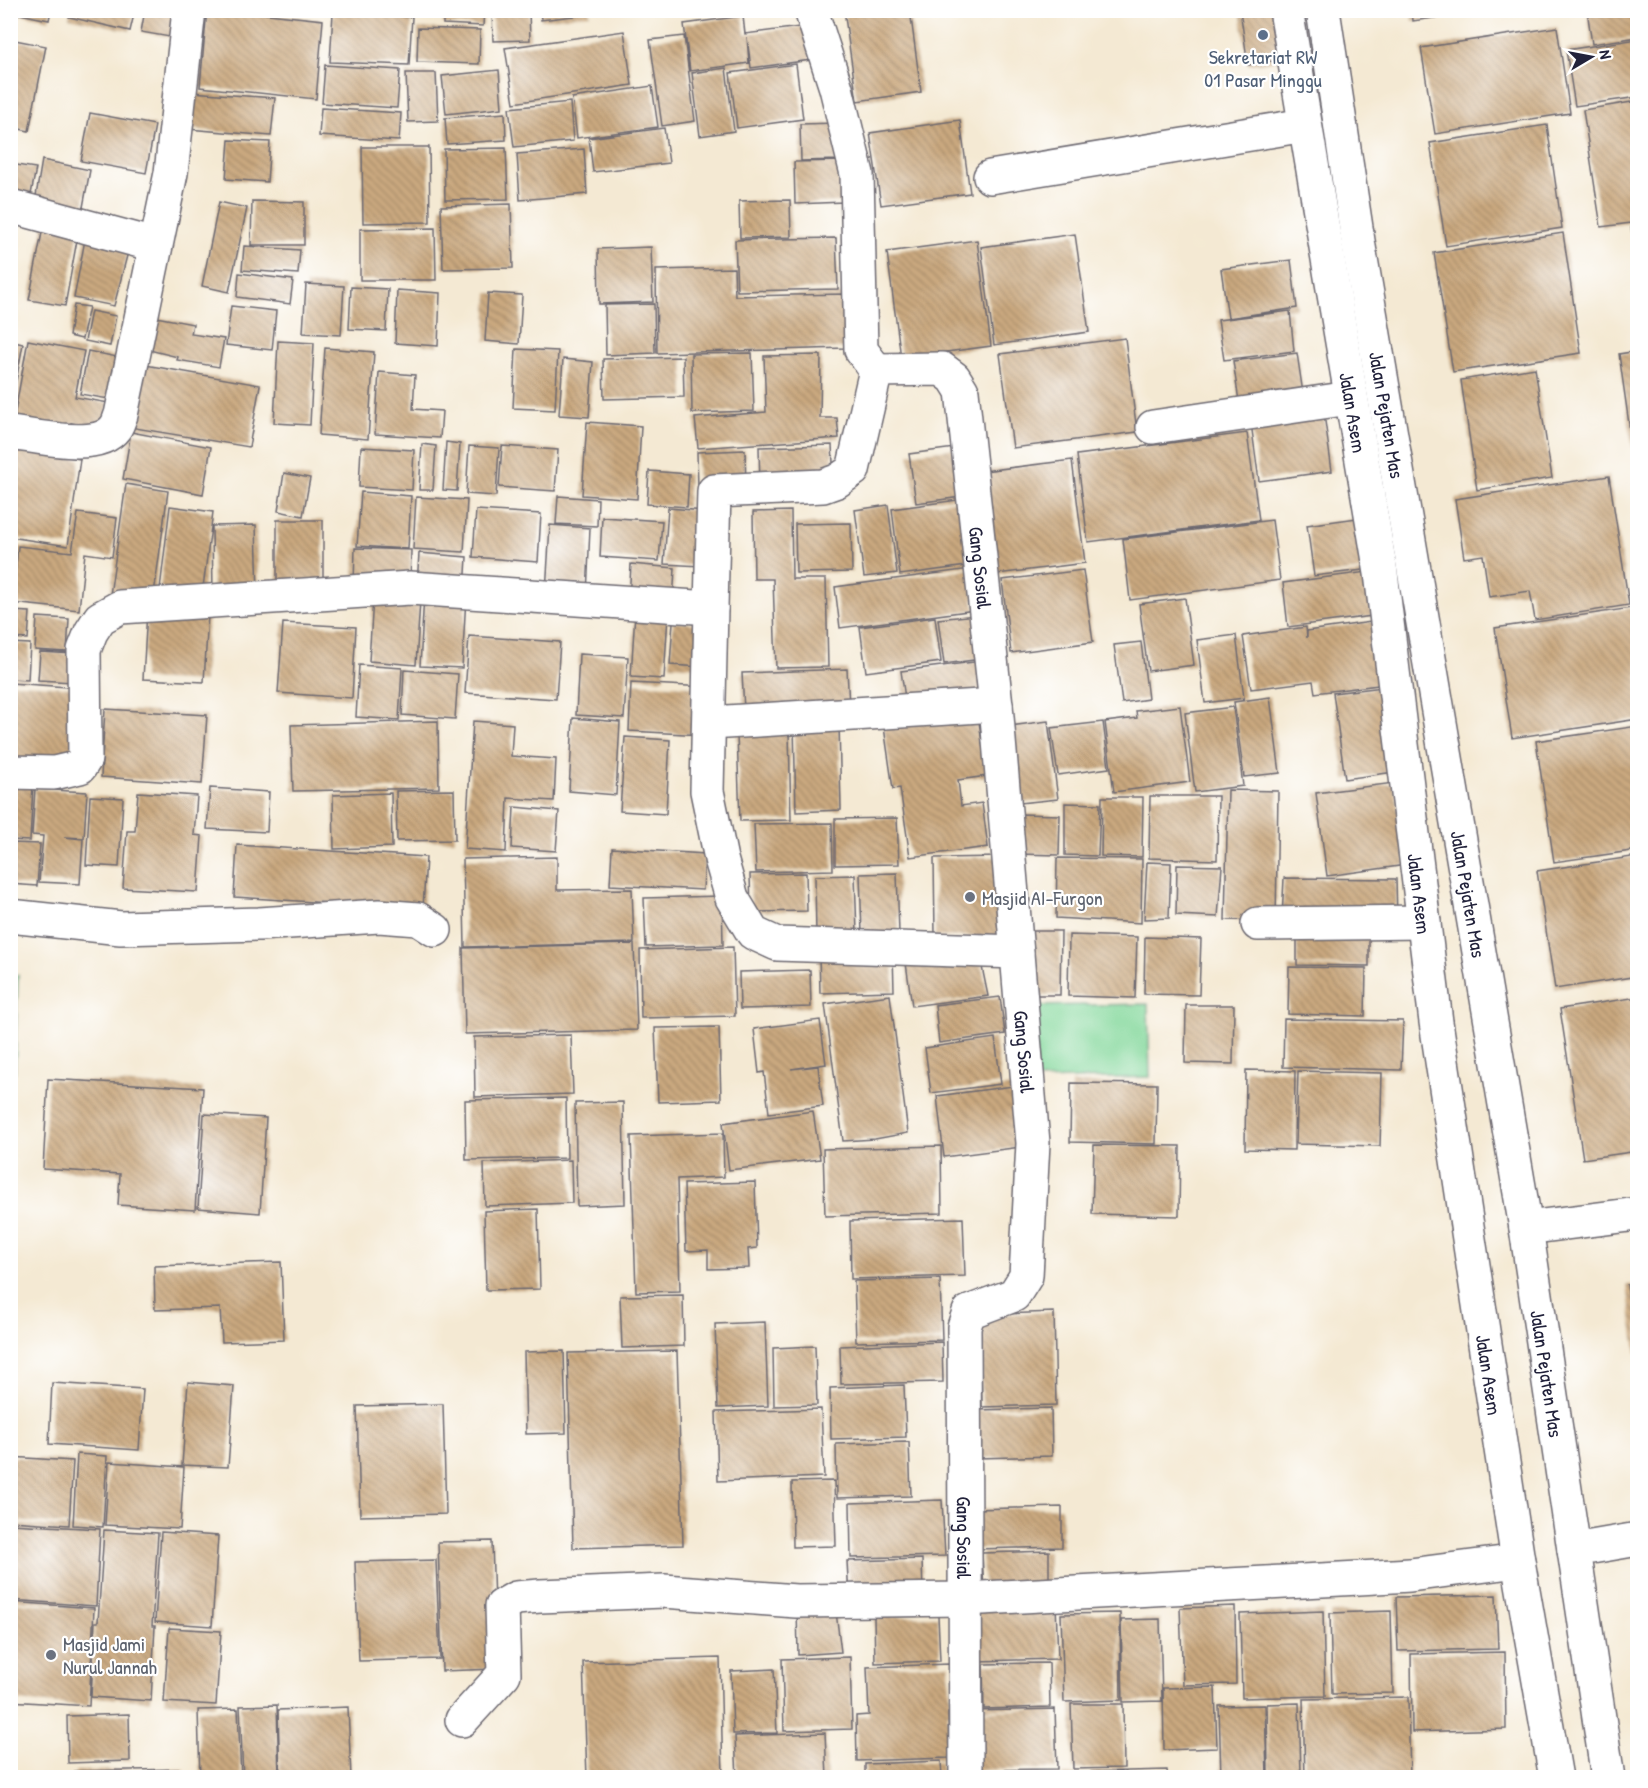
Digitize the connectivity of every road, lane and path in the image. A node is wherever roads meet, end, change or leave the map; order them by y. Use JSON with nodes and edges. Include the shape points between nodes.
{"nodes":[{"id":1,"x":189,"y":10,"type":"edge"},
{"id":2,"x":811,"y":10,"type":"edge"},
{"id":3,"x":1286,"y":10,"type":"edge"},
{"id":4,"x":1323,"y":10,"type":"edge"},
{"id":5,"x":1305,"y":125,"type":"junction"},
{"id":6,"x":990,"y":177,"type":"dead end"},
{"id":7,"x":10,"y":206,"type":"edge"},
{"id":8,"x":155,"y":245,"type":"junction"},
{"id":9,"x":876,"y":370,"type":"junction"},
{"id":10,"x":1350,"y":398,"type":"junction"},
{"id":11,"x":1153,"y":427,"type":"dead end"},
{"id":12,"x":10,"y":433,"type":"edge"},
{"id":13,"x":711,"y":608,"type":"junction"},
{"id":14,"x":996,"y":705,"type":"junction"},
{"id":15,"x":710,"y":723,"type":"junction"},
{"id":16,"x":10,"y":772,"type":"edge"},
{"id":17,"x":10,"y":916,"type":"edge"},
{"id":18,"x":1424,"y":921,"type":"junction"},
{"id":19,"x":1258,"y":924,"type":"dead end"},
{"id":20,"x":435,"y":930,"type":"dead end"},
{"id":21,"x":1017,"y":952,"type":"junction"},
{"id":22,"x":1638,"y":1214,"type":"edge"},
{"id":23,"x":1526,"y":1228,"type":"junction"},
{"id":24,"x":1638,"y":1539,"type":"edge"},
{"id":25,"x":1574,"y":1550,"type":"junction"},
{"id":26,"x":1518,"y":1561,"type":"junction"},
{"id":27,"x":964,"y":1599,"type":"junction"},
{"id":28,"x":462,"y":1720,"type":"dead end"},
{"id":29,"x":966,"y":1778,"type":"edge"},
{"id":30,"x":1556,"y":1778,"type":"edge"},
{"id":31,"x":1608,"y":1778,"type":"edge"}],
"edges":[{"from":1,"to":8,"type":"street","via":[[171,173]]},
{"from":2,"to":9,"type":"street","via":[[836,88],[857,174],[861,350]]},
{"from":3,"to":5,"type":"street","name":"Jalan Asem"},
{"from":4,"to":23,"type":"street","name":"Jalan Pejaten Mas","via":[[1358,241]]},
{"from":5,"to":6,"type":"street"},
{"from":5,"to":10,"type":"street","name":"Jalan Asem"},
{"from":7,"to":8,"type":"street"},
{"from":8,"to":12,"type":"street","via":[[115,429],[86,442]]},
{"from":9,"to":13,"type":"street","via":[[854,470],[823,486],[714,491]]},
{"from":9,"to":14,"type":"street","name":"Gang Sosial","via":[[942,369],[962,391]]},
{"from":10,"to":11,"type":"street"},
{"from":10,"to":18,"type":"street","name":"Jalan Asem","via":[[1381,573]]},
{"from":13,"to":15,"type":"street"},
{"from":13,"to":16,"type":"street","via":[[410,588],[120,607],[100,618],[84,650],[85,759],[80,767],[54,773]]},
{"from":14,"to":15,"type":"street"},
{"from":14,"to":21,"type":"street","name":"Gang Sosial"},
{"from":15,"to":21,"type":"street","via":[[707,791],[732,898],[753,933],[777,944]]},
{"from":17,"to":20,"type":"street","via":[[121,928],[379,916],[418,919]]},
{"from":18,"to":19,"type":"street"},
{"from":18,"to":26,"type":"street","name":"Jalan Asem"},
{"from":21,"to":27,"type":"street","name":"Gang Sosial","via":[[1033,1143],[1026,1276],[1014,1295],[969,1312],[964,1327]]},
{"from":22,"to":23,"type":"street"},
{"from":23,"to":25,"type":"street","name":"Jalan Pejaten Mas"},
{"from":24,"to":25,"type":"street"},
{"from":25,"to":31,"type":"street","name":"Jalan Pejaten Mas"},
{"from":26,"to":27,"type":"street","via":[[1410,1575]]},
{"from":26,"to":30,"type":"street","name":"Jalan Asem"},
{"from":27,"to":28,"type":"street","via":[[796,1602],[664,1591],[516,1598],[502,1606],[504,1674]]},
{"from":27,"to":29,"type":"street","name":"Gang Sosial"}]}
